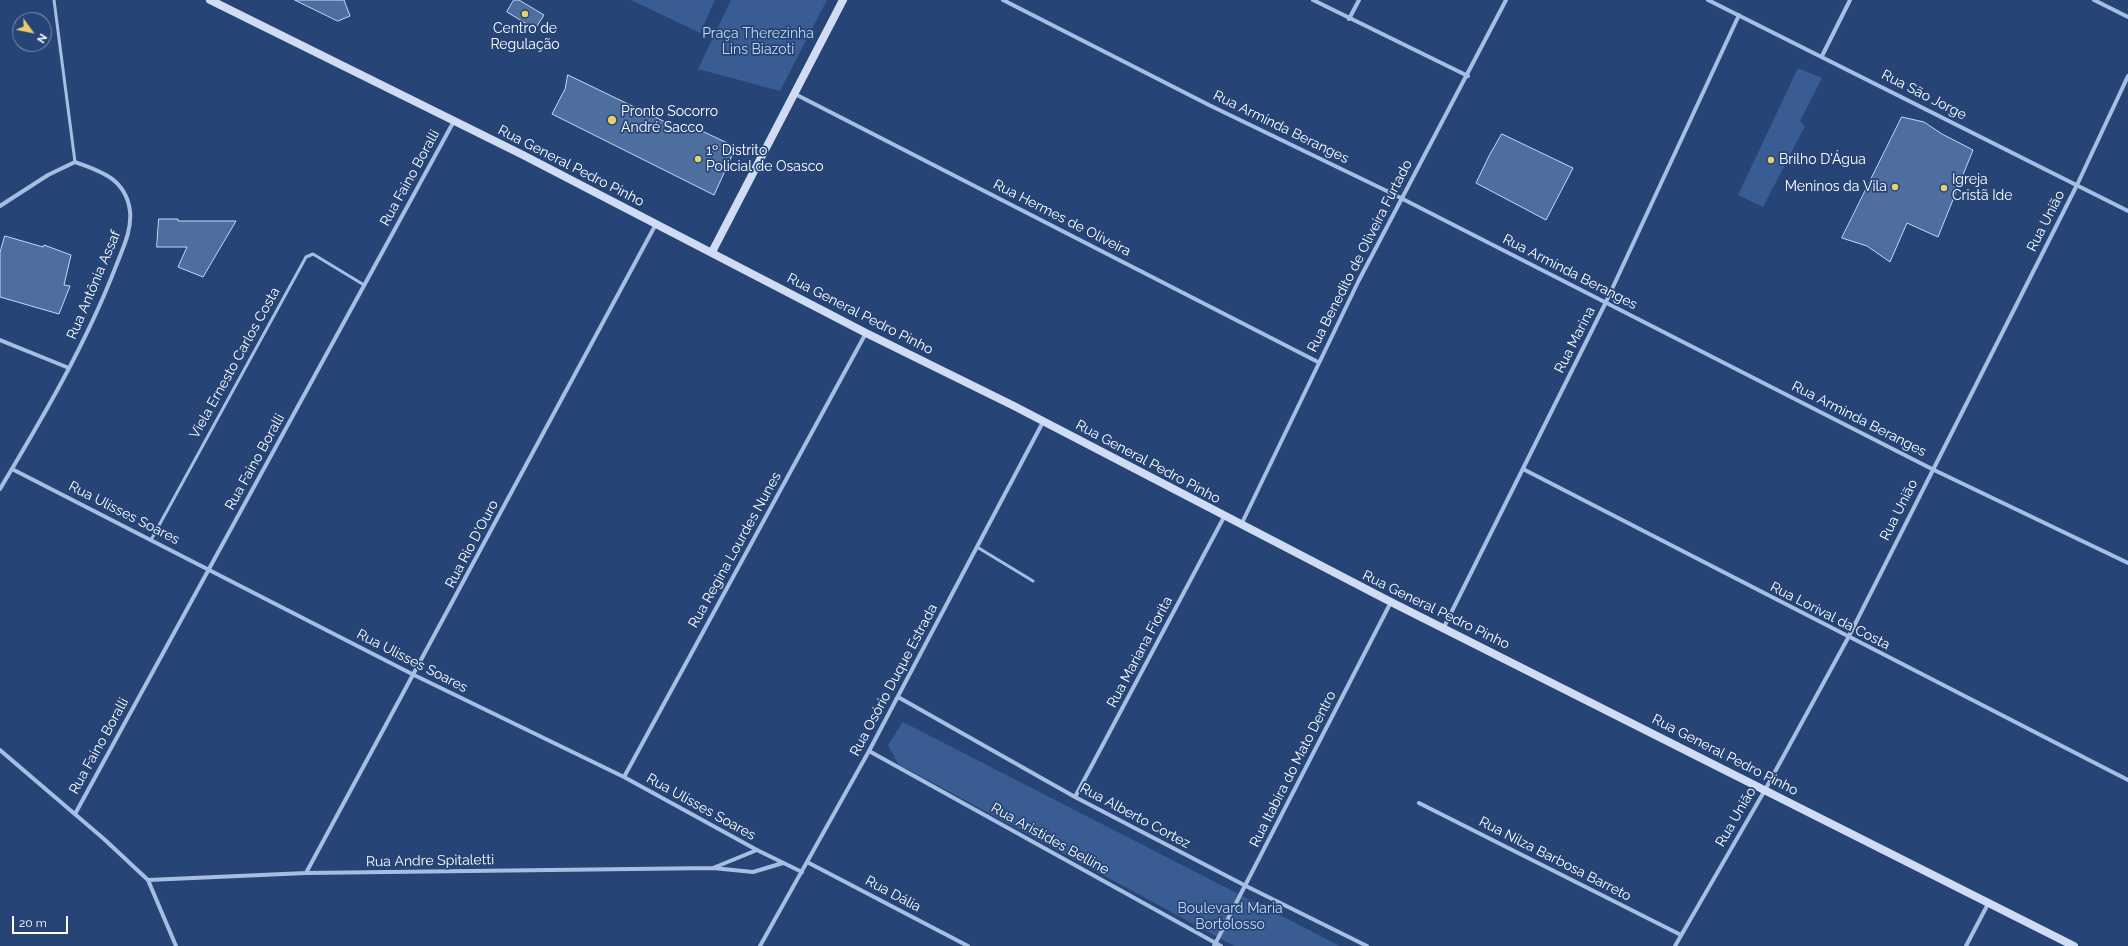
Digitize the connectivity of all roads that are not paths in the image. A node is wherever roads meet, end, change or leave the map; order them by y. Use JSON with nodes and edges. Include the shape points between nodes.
{"nodes":[{"id":1,"x":54,"y":0,"type":"edge"},
{"id":2,"x":210,"y":0,"type":"edge"},
{"id":3,"x":843,"y":0,"type":"edge"},
{"id":4,"x":1003,"y":0,"type":"edge"},
{"id":5,"x":1313,"y":0,"type":"edge"},
{"id":6,"x":1359,"y":0,"type":"edge"},
{"id":7,"x":1506,"y":0,"type":"edge"},
{"id":8,"x":1708,"y":0,"type":"edge"},
{"id":9,"x":1850,"y":0,"type":"edge"},
{"id":10,"x":2094,"y":0,"type":"edge"},
{"id":11,"x":1739,"y":15,"type":"junction"},
{"id":12,"x":2128,"y":17,"type":"edge"},
{"id":13,"x":1349,"y":19,"type":"junction"},
{"id":14,"x":1822,"y":56,"type":"junction"},
{"id":15,"x":1468,"y":76,"type":"junction"},
{"id":16,"x":2128,"y":76,"type":"edge"},
{"id":17,"x":795,"y":94,"type":"junction"},
{"id":18,"x":454,"y":121,"type":"junction"},
{"id":19,"x":75,"y":162,"type":"junction"},
{"id":20,"x":2077,"y":185,"type":"junction"},
{"id":21,"x":1401,"y":199,"type":"junction"},
{"id":22,"x":0,"y":206,"type":"edge"},
{"id":23,"x":2128,"y":211,"type":"edge"},
{"id":24,"x":656,"y":224,"type":"junction"},
{"id":25,"x":712,"y":252,"type":"junction"},
{"id":26,"x":364,"y":286,"type":"junction"},
{"id":27,"x":1606,"y":302,"type":"junction"},
{"id":28,"x":866,"y":333,"type":"junction"},
{"id":29,"x":0,"y":340,"type":"edge"},
{"id":30,"x":1318,"y":362,"type":"junction"},
{"id":31,"x":69,"y":368,"type":"junction"},
{"id":32,"x":1043,"y":422,"type":"junction"},
{"id":33,"x":12,"y":468,"type":"junction"},
{"id":34,"x":1523,"y":469,"type":"junction"},
{"id":35,"x":1932,"y":469,"type":"junction"},
{"id":36,"x":0,"y":489,"type":"edge"},
{"id":37,"x":1224,"y":517,"type":"junction"},
{"id":38,"x":1241,"y":525,"type":"junction"},
{"id":39,"x":151,"y":540,"type":"junction"},
{"id":40,"x":977,"y":547,"type":"junction"},
{"id":41,"x":2128,"y":563,"type":"edge"},
{"id":42,"x":210,"y":569,"type":"junction"},
{"id":43,"x":1033,"y":581,"type":"dead end"},
{"id":44,"x":1391,"y":602,"type":"junction"},
{"id":45,"x":1444,"y":627,"type":"junction"},
{"id":46,"x":1848,"y":638,"type":"junction"},
{"id":47,"x":414,"y":675,"type":"junction"},
{"id":48,"x":898,"y":697,"type":"junction"},
{"id":49,"x":0,"y":750,"type":"edge"},
{"id":50,"x":869,"y":751,"type":"junction"},
{"id":51,"x":624,"y":777,"type":"junction"},
{"id":52,"x":2128,"y":780,"type":"edge"},
{"id":53,"x":1765,"y":790,"type":"junction"},
{"id":54,"x":1075,"y":797,"type":"junction"},
{"id":55,"x":1419,"y":803,"type":"dead end"},
{"id":56,"x":75,"y":814,"type":"junction"},
{"id":57,"x":757,"y":850,"type":"junction"},
{"id":58,"x":807,"y":862,"type":"junction"},
{"id":59,"x":782,"y":863,"type":"junction"},
{"id":60,"x":713,"y":868,"type":"junction"},
{"id":61,"x":802,"y":872,"type":"junction"},
{"id":62,"x":306,"y":873,"type":"junction"},
{"id":63,"x":148,"y":880,"type":"junction"},
{"id":64,"x":1246,"y":886,"type":"junction"},
{"id":65,"x":1989,"y":902,"type":"junction"},
{"id":66,"x":1681,"y":935,"type":"junction"},
{"id":67,"x":1215,"y":944,"type":"edge"},
{"id":68,"x":176,"y":946,"type":"edge"},
{"id":69,"x":760,"y":946,"type":"edge"},
{"id":70,"x":968,"y":946,"type":"edge"},
{"id":71,"x":1221,"y":946,"type":"edge"},
{"id":72,"x":1367,"y":946,"type":"edge"},
{"id":73,"x":1675,"y":946,"type":"edge"},
{"id":74,"x":1966,"y":946,"type":"edge"},
{"id":75,"x":2074,"y":946,"type":"edge"}],
"edges":[{"from":1,"to":19,"type":"lane"},
{"from":2,"to":18,"type":"street","name":"Rua General Pedro Pinho"},
{"from":3,"to":17,"type":"street"},
{"from":4,"to":21,"type":"street","name":"Rua Arminda Beranges"},
{"from":5,"to":13,"type":"street"},
{"from":6,"to":13,"type":"street"},
{"from":7,"to":15,"type":"street","name":"Rua Benedito de Oliveira Furtado"},
{"from":8,"to":11,"type":"street","name":"Rua São Jorge"},
{"from":9,"to":14,"type":"street"},
{"from":10,"to":12,"type":"street"},
{"from":11,"to":14,"type":"street","name":"Rua São Jorge"},
{"from":11,"to":27,"type":"street","name":"Rua Marina"},
{"from":13,"to":15,"type":"street"},
{"from":14,"to":20,"type":"street","name":"Rua São Jorge"},
{"from":15,"to":21,"type":"street","name":"Rua Benedito de Oliveira Furtado"},
{"from":16,"to":20,"type":"street","name":"Rua União"},
{"from":17,"to":25,"type":"street"},
{"from":17,"to":30,"type":"street","name":"Rua Hermes de Oliveira"},
{"from":18,"to":24,"type":"street","name":"Rua General Pedro Pinho"},
{"from":18,"to":26,"type":"street","name":"Rua Faino Boralli"},
{"from":19,"to":22,"type":"street","via":[[48,175]]},
{"from":19,"to":31,"type":"street","name":"Rua Antônia Assaf","via":[[113,178],[124,191],[130,209],[131,225],[112,277]]},
{"from":20,"to":23,"type":"street","name":"Rua São Jorge"},
{"from":20,"to":35,"type":"street","name":"Rua União"},
{"from":21,"to":27,"type":"street","name":"Rua Arminda Beranges"},
{"from":21,"to":30,"type":"street","name":"Rua Benedito de Oliveira Furtado"},
{"from":24,"to":25,"type":"street","name":"Rua General Pedro Pinho"},
{"from":24,"to":47,"type":"street","name":"Rua Rio D'Ouro"},
{"from":25,"to":28,"type":"street","name":"Rua General Pedro Pinho"},
{"from":26,"to":39,"type":"lane","name":"Viela Ernesto Carlos Costa","via":[[313,254],[306,257]]},
{"from":26,"to":42,"type":"street","name":"Rua Faino Boralli"},
{"from":27,"to":34,"type":"street","name":"Rua Marina"},
{"from":27,"to":35,"type":"street","name":"Rua Arminda Beranges"},
{"from":28,"to":32,"type":"street","name":"Rua General Pedro Pinho"},
{"from":28,"to":51,"type":"street","name":"Rua Regina Lourdes Nunes"},
{"from":29,"to":31,"type":"street"},
{"from":30,"to":38,"type":"street","name":"Rua Benedito de Oliveira Furtado"},
{"from":31,"to":33,"type":"street","name":"Rua Antônia Assaf"},
{"from":32,"to":37,"type":"street","name":"Rua General Pedro Pinho"},
{"from":32,"to":40,"type":"street","name":"Rua Osório Duque Estrada"},
{"from":33,"to":36,"type":"street","name":"Rua Antônia Assaf"},
{"from":33,"to":39,"type":"street","name":"Rua Ulisses Soares"},
{"from":34,"to":45,"type":"street","name":"Rua Marina"},
{"from":34,"to":46,"type":"street","name":"Rua Lorival da Costa"},
{"from":35,"to":41,"type":"street","name":"Rua Arminda Beranges"},
{"from":35,"to":46,"type":"street","name":"Rua União"},
{"from":37,"to":38,"type":"street","name":"Rua General Pedro Pinho"},
{"from":37,"to":54,"type":"street","name":"Rua Mariana Fiorita"},
{"from":38,"to":44,"type":"street","name":"Rua General Pedro Pinho"},
{"from":39,"to":42,"type":"street","name":"Rua Ulisses Soares"},
{"from":40,"to":43,"type":"lane"},
{"from":40,"to":48,"type":"street","name":"Rua Osório Duque Estrada"},
{"from":42,"to":47,"type":"street","name":"Rua Ulisses Soares"},
{"from":42,"to":56,"type":"street","name":"Rua Faino Boralli"},
{"from":44,"to":45,"type":"street","name":"Rua General Pedro Pinho"},
{"from":44,"to":64,"type":"street","name":"Rua Itabira do Mato Dentro"},
{"from":45,"to":53,"type":"street","name":"Rua General Pedro Pinho"},
{"from":46,"to":52,"type":"street","name":"Rua Lorival da Costa"},
{"from":46,"to":53,"type":"street","name":"Rua União"},
{"from":47,"to":51,"type":"street","name":"Rua Ulisses Soares"},
{"from":47,"to":62,"type":"street","name":"Rua Rio D'Ouro"},
{"from":48,"to":50,"type":"street","name":"Rua Osório Duque Estrada"},
{"from":48,"to":54,"type":"street","name":"Rua Alberto Cortez"},
{"from":49,"to":56,"type":"street"},
{"from":50,"to":58,"type":"street","name":"Rua Osório Duque Estrada"},
{"from":50,"to":67,"type":"street","name":"Rua Aristides Belline"},
{"from":51,"to":57,"type":"street","name":"Rua Ulisses Soares"},
{"from":53,"to":65,"type":"street","name":"Rua General Pedro Pinho"},
{"from":53,"to":66,"type":"street","name":"Rua União"},
{"from":54,"to":64,"type":"street","name":"Rua Alberto Cortez"},
{"from":55,"to":66,"type":"street","name":"Rua Nilza Barbosa Barreto"},
{"from":56,"to":63,"type":"street"},
{"from":57,"to":59,"type":"street","name":"Rua Ulisses Soares"},
{"from":57,"to":60,"type":"street","name":"Rua Andre Spitaletti"},
{"from":58,"to":61,"type":"street","name":"Rua Osório Duque Estrada"},
{"from":58,"to":70,"type":"street","name":"Rua Dália"},
{"from":59,"to":60,"type":"street","name":"Rua Andre Spitaletti","via":[[753,872]]},
{"from":59,"to":61,"type":"street","name":"Rua Ulisses Soares"},
{"from":60,"to":62,"type":"street","name":"Rua Andre Spitaletti"},
{"from":61,"to":69,"type":"street","name":"Rua Osório Duque Estrada"},
{"from":62,"to":63,"type":"street","name":"Rua Andre Spitaletti"},
{"from":63,"to":68,"type":"street"},
{"from":64,"to":67,"type":"street","name":"Rua Itabira do Mato Dentro"},
{"from":64,"to":72,"type":"street","name":"Rua Alberto Cortez"},
{"from":65,"to":74,"type":"street"},
{"from":65,"to":75,"type":"street","name":"Rua General Pedro Pinho"},
{"from":66,"to":73,"type":"street","name":"Rua União"},
{"from":67,"to":71,"type":"street","name":"Rua Aristides Belline"}]}
